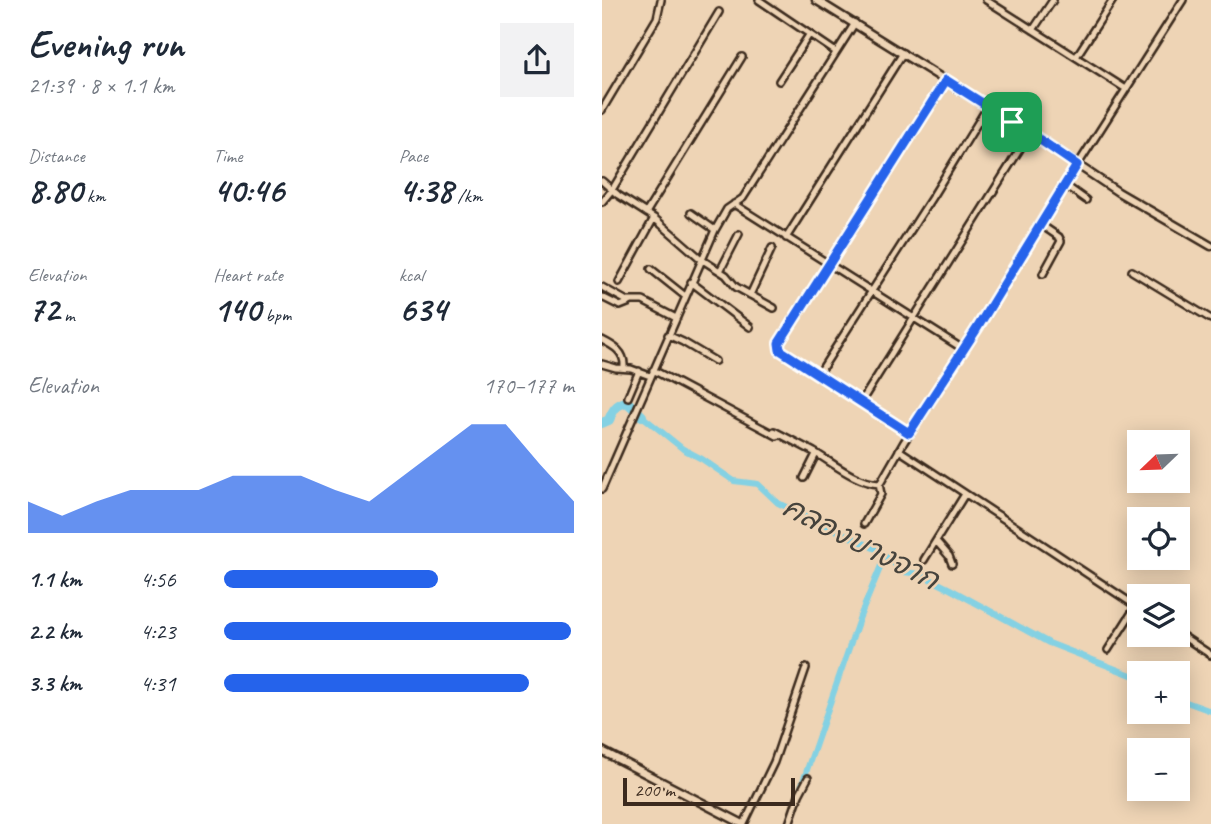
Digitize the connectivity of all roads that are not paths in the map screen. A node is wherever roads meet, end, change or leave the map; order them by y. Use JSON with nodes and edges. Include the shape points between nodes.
{"nodes":[{"id":1,"x":661,"y":0,"type":"edge"},
{"id":2,"x":759,"y":0,"type":"edge"},
{"id":3,"x":986,"y":0,"type":"edge"},
{"id":4,"x":1053,"y":0,"type":"edge"},
{"id":5,"x":1113,"y":0,"type":"edge"},
{"id":6,"x":1182,"y":0,"type":"edge"},
{"id":7,"x":820,"y":1,"type":"edge"},
{"id":8,"x":994,"y":2,"type":"edge"},
{"id":9,"x":719,"y":12,"type":"dead end"},
{"id":10,"x":855,"y":23,"type":"junction"},
{"id":11,"x":1034,"y":30,"type":"junction"},
{"id":12,"x":809,"y":35,"type":"junction"},
{"id":13,"x":836,"y":52,"type":"junction"},
{"id":14,"x":903,"y":53,"type":"junction"},
{"id":15,"x":742,"y":57,"type":"dead end"},
{"id":16,"x":1076,"y":57,"type":"junction"},
{"id":17,"x":946,"y":80,"type":"junction"},
{"id":18,"x":779,"y":81,"type":"dead end"},
{"id":19,"x":1126,"y":89,"type":"junction"},
{"id":20,"x":988,"y":106,"type":"junction"},
{"id":21,"x":602,"y":110,"type":"edge"},
{"id":22,"x":1030,"y":133,"type":"junction"},
{"id":23,"x":1077,"y":165,"type":"junction"},
{"id":24,"x":602,"y":181,"type":"edge"},
{"id":25,"x":1065,"y":185,"type":"junction"},
{"id":26,"x":612,"y":190,"type":"junction"},
{"id":27,"x":1086,"y":200,"type":"dead end"},
{"id":28,"x":602,"y":202,"type":"edge"},
{"id":29,"x":734,"y":204,"type":"junction"},
{"id":30,"x":646,"y":213,"type":"junction"},
{"id":31,"x":691,"y":213,"type":"dead end"},
{"id":32,"x":653,"y":218,"type":"junction"},
{"id":33,"x":1040,"y":224,"type":"junction"},
{"id":34,"x":715,"y":230,"type":"junction"},
{"id":35,"x":739,"y":234,"type":"dead end"},
{"id":36,"x":786,"y":238,"type":"junction"},
{"id":37,"x":1211,"y":246,"type":"edge"},
{"id":38,"x":772,"y":248,"type":"dead end"},
{"id":39,"x":701,"y":259,"type":"junction"},
{"id":40,"x":830,"y":264,"type":"junction"},
{"id":41,"x":651,"y":269,"type":"dead end"},
{"id":42,"x":720,"y":271,"type":"junction"},
{"id":43,"x":1132,"y":271,"type":"dead end"},
{"id":44,"x":1043,"y":274,"type":"dead end"},
{"id":45,"x":619,"y":282,"type":"dead end"},
{"id":46,"x":691,"y":282,"type":"junction"},
{"id":47,"x":602,"y":287,"type":"edge"},
{"id":48,"x":871,"y":290,"type":"junction"},
{"id":49,"x":750,"y":295,"type":"junction"},
{"id":50,"x":685,"y":296,"type":"junction"},
{"id":51,"x":602,"y":298,"type":"edge"},
{"id":52,"x":630,"y":302,"type":"junction"},
{"id":53,"x":774,"y":308,"type":"dead end"},
{"id":54,"x":913,"y":317,"type":"junction"},
{"id":55,"x":676,"y":318,"type":"junction"},
{"id":56,"x":1211,"y":319,"type":"edge"},
{"id":57,"x":750,"y":327,"type":"dead end"},
{"id":58,"x":668,"y":335,"type":"junction"},
{"id":59,"x":602,"y":341,"type":"edge"},
{"id":60,"x":963,"y":349,"type":"junction"},
{"id":61,"x":715,"y":361,"type":"dead end"},
{"id":62,"x":602,"y":364,"type":"edge"},
{"id":63,"x":624,"y":367,"type":"junction"},
{"id":64,"x":639,"y":371,"type":"junction"},
{"id":65,"x":652,"y":373,"type":"junction"},
{"id":66,"x":818,"y":375,"type":"junction"},
{"id":67,"x":628,"y":397,"type":"dead end"},
{"id":68,"x":861,"y":402,"type":"junction"},
{"id":69,"x":774,"y":431,"type":"dead end"},
{"id":70,"x":909,"y":433,"type":"junction"},
{"id":71,"x":802,"y":449,"type":"dead end"},
{"id":72,"x":899,"y":450,"type":"junction"},
{"id":73,"x":816,"y":454,"type":"junction"},
{"id":74,"x":804,"y":478,"type":"dead end"},
{"id":75,"x":879,"y":484,"type":"junction"},
{"id":76,"x":602,"y":489,"type":"edge"},
{"id":77,"x":965,"y":494,"type":"junction"},
{"id":78,"x":864,"y":524,"type":"dead end"},
{"id":79,"x":936,"y":541,"type":"junction"},
{"id":80,"x":924,"y":560,"type":"dead end"},
{"id":81,"x":952,"y":564,"type":"dead end"},
{"id":82,"x":1127,"y":600,"type":"edge"},
{"id":83,"x":1127,"y":623,"type":"edge"},
{"id":84,"x":1190,"y":641,"type":"edge"},
{"id":85,"x":1108,"y":650,"type":"dead end"},
{"id":86,"x":1211,"y":655,"type":"edge"},
{"id":87,"x":807,"y":668,"type":"dead end"},
{"id":88,"x":602,"y":751,"type":"edge"},
{"id":89,"x":807,"y":778,"type":"dead end"},
{"id":90,"x":743,"y":824,"type":"edge"},
{"id":91,"x":789,"y":824,"type":"edge"}],
"edges":[{"from":1,"to":21,"type":"street","via":[[657,18]]},
{"from":2,"to":12,"type":"street"},
{"from":3,"to":8,"type":"street"},
{"from":4,"to":11,"type":"street"},
{"from":5,"to":16,"type":"street"},
{"from":6,"to":19,"type":"street"},
{"from":7,"to":10,"type":"street"},
{"from":8,"to":11,"type":"street"},
{"from":9,"to":26,"type":"street"},
{"from":10,"to":13,"type":"street"},
{"from":10,"to":14,"type":"street"},
{"from":11,"to":16,"type":"street"},
{"from":12,"to":13,"type":"street"},
{"from":12,"to":18,"type":"street"},
{"from":13,"to":29,"type":"street","via":[[743,198]]},
{"from":14,"to":17,"type":"street"},
{"from":14,"to":36,"type":"street"},
{"from":15,"to":30,"type":"street"},
{"from":16,"to":19,"type":"street"},
{"from":17,"to":20,"type":"street"},
{"from":17,"to":40,"type":"street"},
{"from":19,"to":23,"type":"street"},
{"from":20,"to":22,"type":"street"},
{"from":20,"to":48,"type":"street"},
{"from":22,"to":23,"type":"street"},
{"from":22,"to":54,"type":"street"},
{"from":23,"to":25,"type":"street"},
{"from":23,"to":37,"type":"street"},
{"from":24,"to":26,"type":"street"},
{"from":25,"to":27,"type":"street"},
{"from":25,"to":33,"type":"street"},
{"from":26,"to":28,"type":"street"},
{"from":26,"to":30,"type":"street"},
{"from":29,"to":34,"type":"street"},
{"from":29,"to":36,"type":"street"},
{"from":30,"to":32,"type":"street"},
{"from":31,"to":34,"type":"street"},
{"from":32,"to":39,"type":"street"},
{"from":32,"to":45,"type":"street"},
{"from":33,"to":44,"type":"street","via":[[1061,241]]},
{"from":33,"to":60,"type":"street"},
{"from":34,"to":39,"type":"street"},
{"from":35,"to":42,"type":"street"},
{"from":36,"to":40,"type":"street"},
{"from":38,"to":49,"type":"street"},
{"from":39,"to":42,"type":"street"},
{"from":39,"to":46,"type":"street"},
{"from":40,"to":48,"type":"street"},
{"from":40,"to":66,"type":"street","via":[[779,343],[780,350]]},
{"from":41,"to":50,"type":"street"},
{"from":42,"to":49,"type":"street"},
{"from":43,"to":56,"type":"street"},
{"from":46,"to":50,"type":"street"},
{"from":46,"to":57,"type":"street"},
{"from":47,"to":52,"type":"street"},
{"from":48,"to":54,"type":"street"},
{"from":48,"to":66,"type":"street"},
{"from":49,"to":53,"type":"street"},
{"from":50,"to":55,"type":"street"},
{"from":51,"to":52,"type":"street","via":[[620,306]]},
{"from":52,"to":55,"type":"street","via":[[643,301]]},
{"from":54,"to":60,"type":"street"},
{"from":54,"to":68,"type":"street"},
{"from":55,"to":58,"type":"street"},
{"from":58,"to":61,"type":"street"},
{"from":58,"to":65,"type":"street"},
{"from":59,"to":63,"type":"street","via":[[615,346],[624,358]]},
{"from":60,"to":70,"type":"street"},
{"from":62,"to":63,"type":"street"},
{"from":63,"to":64,"type":"street"},
{"from":64,"to":65,"type":"street"},
{"from":64,"to":67,"type":"street"},
{"from":65,"to":71,"type":"street"},
{"from":65,"to":76,"type":"street"},
{"from":66,"to":68,"type":"street"},
{"from":68,"to":70,"type":"street"},
{"from":69,"to":73,"type":"street"},
{"from":70,"to":72,"type":"street"},
{"from":72,"to":75,"type":"street"},
{"from":72,"to":77,"type":"street"},
{"from":73,"to":74,"type":"street"},
{"from":73,"to":75,"type":"street"},
{"from":75,"to":78,"type":"street","via":[[881,494]]},
{"from":77,"to":79,"type":"street"},
{"from":77,"to":82,"type":"street"},
{"from":79,"to":80,"type":"street"},
{"from":79,"to":81,"type":"street"},
{"from":83,"to":85,"type":"street"},
{"from":84,"to":86,"type":"street"},
{"from":87,"to":90,"type":"street","via":[[774,762]]},
{"from":88,"to":90,"type":"street"},
{"from":89,"to":91,"type":"street"}]}
